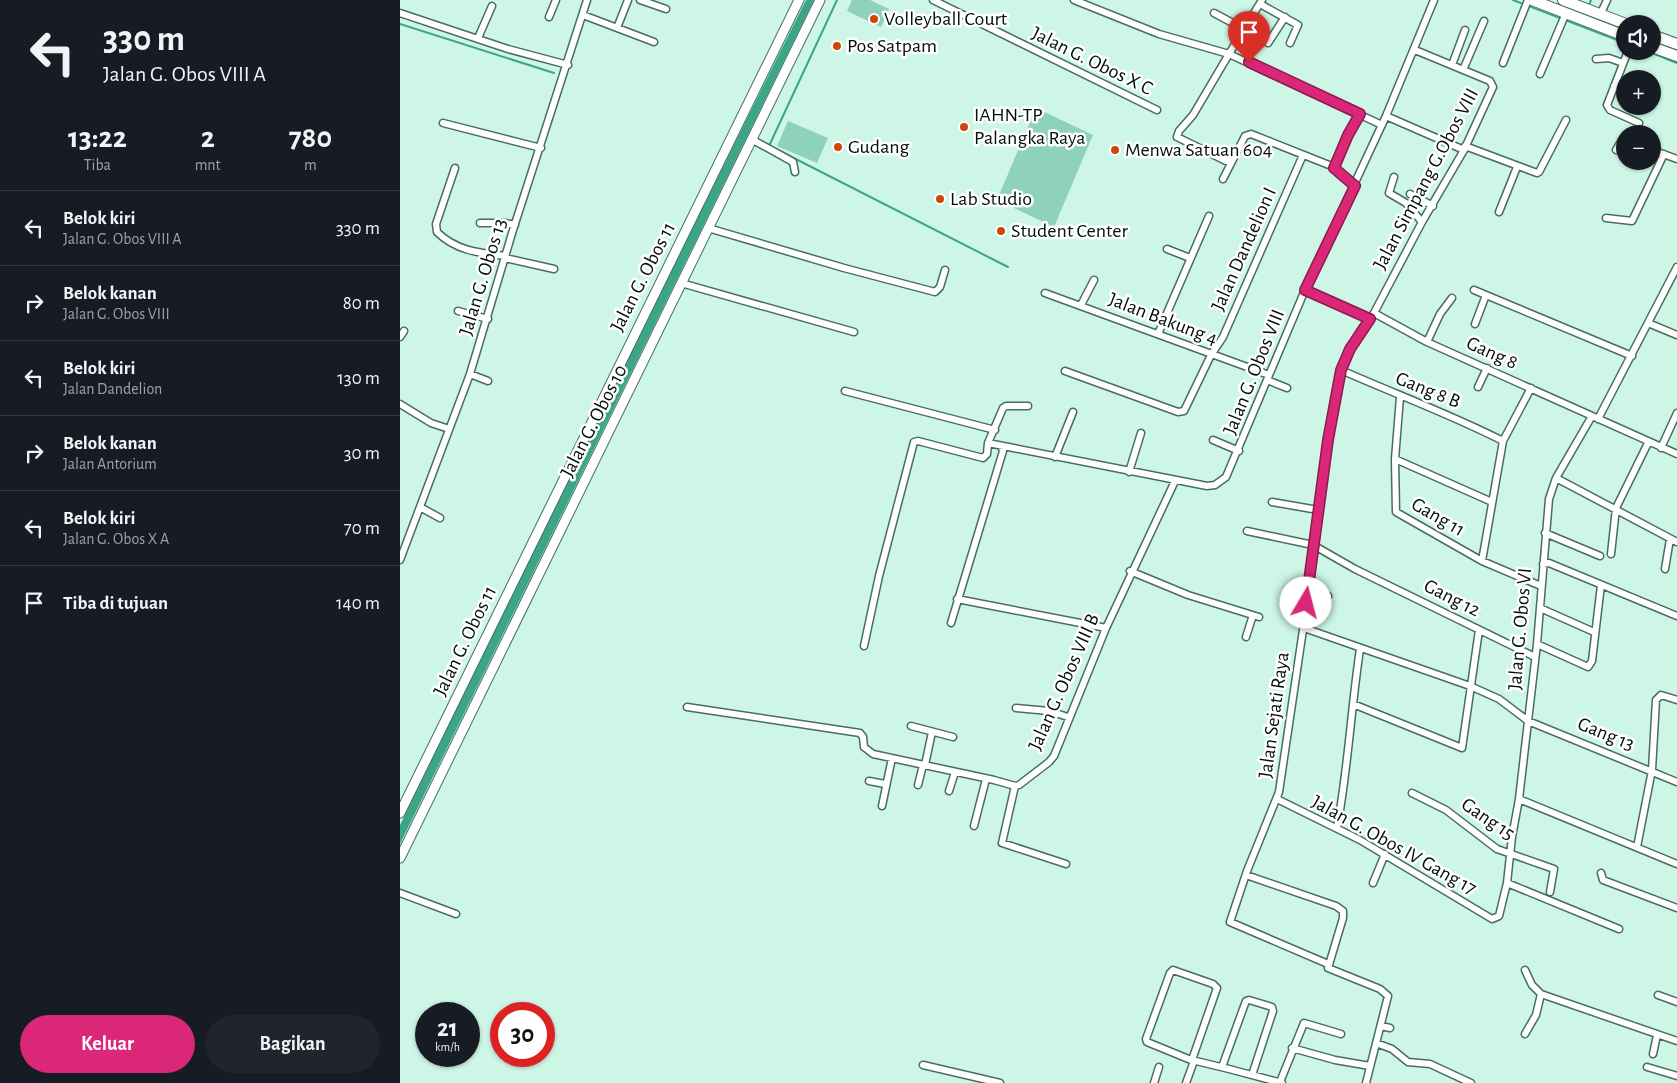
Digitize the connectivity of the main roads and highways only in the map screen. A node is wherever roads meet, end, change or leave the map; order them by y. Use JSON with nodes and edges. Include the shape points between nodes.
{"nodes":[{"id":1,"x":1532,"y":0,"type":"edge"},
{"id":2,"x":1563,"y":0,"type":"edge"},
{"id":3,"x":1616,"y":20,"type":"edge"},
{"id":4,"x":1616,"y":32,"type":"edge"},
{"id":5,"x":1661,"y":38,"type":"edge"},
{"id":6,"x":1677,"y":44,"type":"edge"},
{"id":7,"x":1661,"y":50,"type":"edge"},
{"id":8,"x":1677,"y":56,"type":"edge"}],
"edges":[{"from":1,"to":4,"type":"main road"},
{"from":2,"to":3,"type":"main road"},
{"from":5,"to":6,"type":"main road"},
{"from":7,"to":8,"type":"main road"}]}
